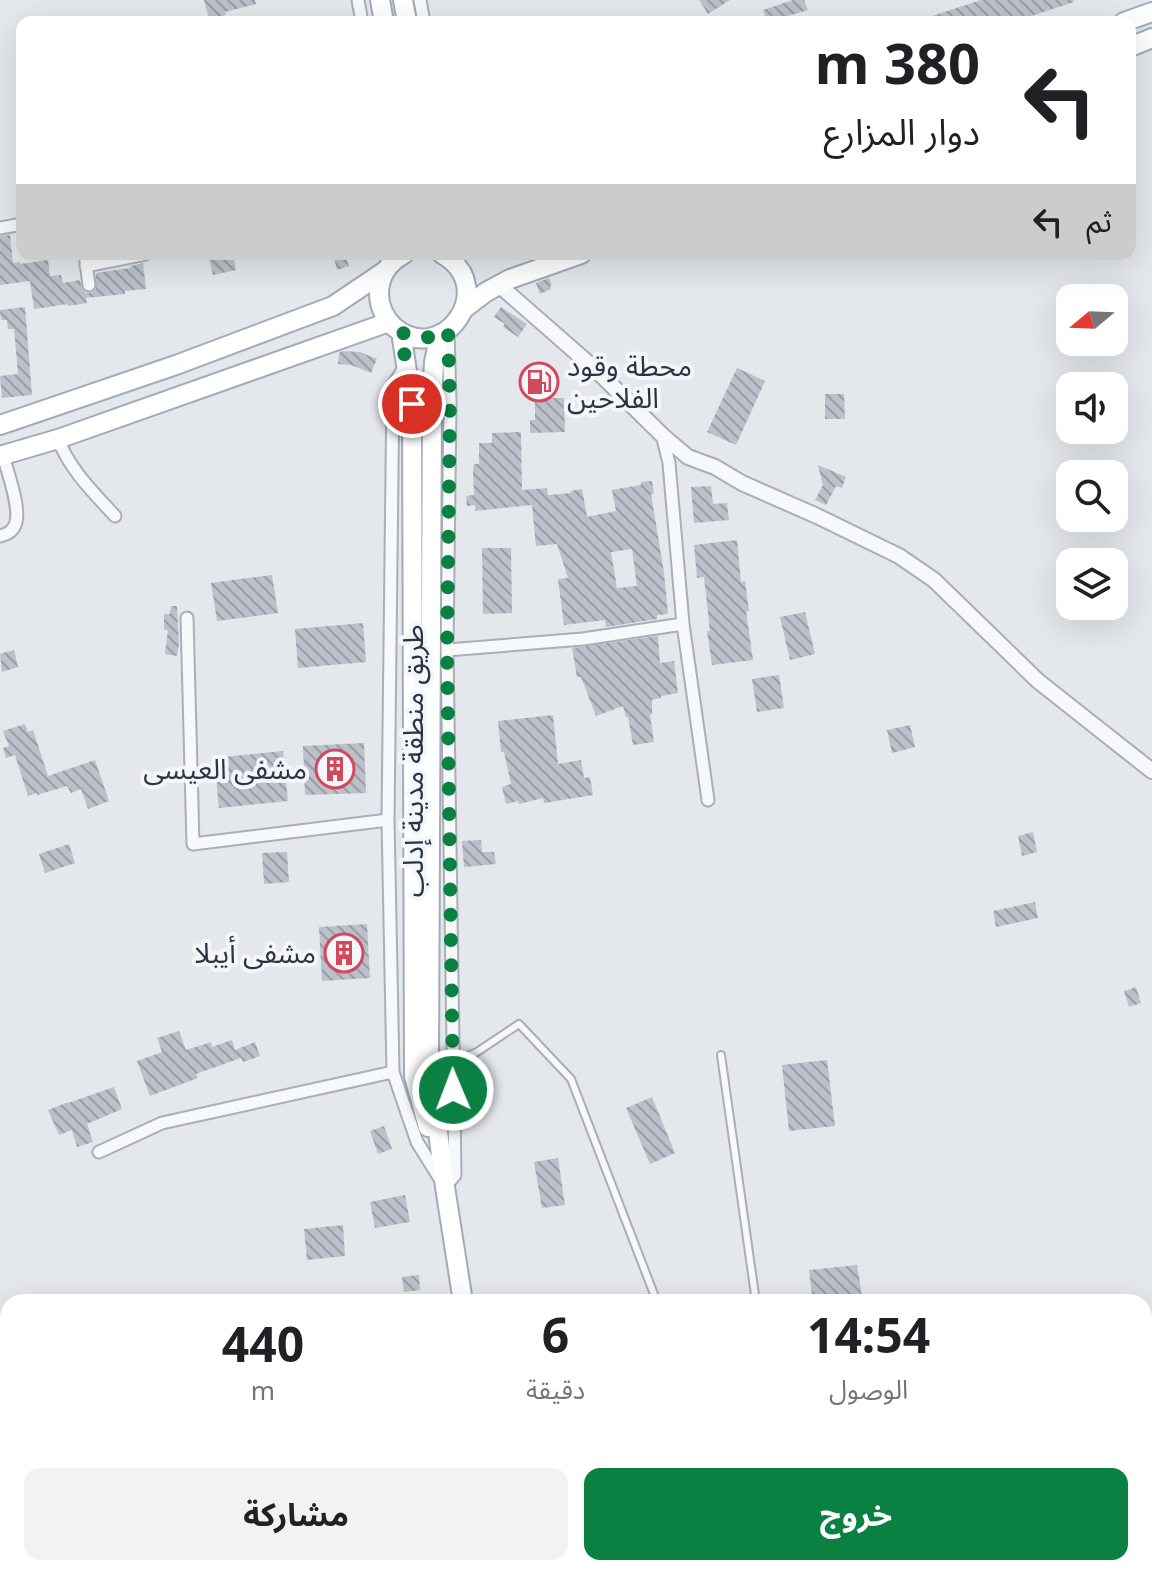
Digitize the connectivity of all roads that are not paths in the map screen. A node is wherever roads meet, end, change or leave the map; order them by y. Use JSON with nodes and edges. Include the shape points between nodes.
{"nodes":[{"id":1,"x":86,"y":260,"type":"edge"},
{"id":2,"x":395,"y":260,"type":"edge"},
{"id":3,"x":452,"y":260,"type":"edge"},
{"id":4,"x":564,"y":260,"type":"edge"},
{"id":5,"x":89,"y":285,"type":"dead end"},
{"id":6,"x":499,"y":285,"type":"junction"},
{"id":7,"x":465,"y":308,"type":"junction"},
{"id":8,"x":395,"y":327,"type":"junction"},
{"id":9,"x":444,"y":332,"type":"junction"},
{"id":10,"x":406,"y":365,"type":"junction"},
{"id":11,"x":0,"y":425,"type":"edge"},
{"id":12,"x":662,"y":435,"type":"junction"},
{"id":13,"x":58,"y":439,"type":"junction"},
{"id":14,"x":2,"y":455,"type":"edge"},
{"id":15,"x":5,"y":484,"type":"edge"},
{"id":16,"x":115,"y":516,"type":"dead end"},
{"id":17,"x":0,"y":536,"type":"edge"},
{"id":18,"x":187,"y":618,"type":"dead end"},
{"id":19,"x":683,"y":624,"type":"junction"},
{"id":20,"x":447,"y":650,"type":"junction"},
{"id":21,"x":1152,"y":771,"type":"edge"},
{"id":22,"x":708,"y":800,"type":"dead end"},
{"id":23,"x":388,"y":820,"type":"junction"},
{"id":24,"x":721,"y":1055,"type":"dead end"},
{"id":25,"x":453,"y":1062,"type":"junction"},
{"id":26,"x":393,"y":1072,"type":"junction"},
{"id":27,"x":99,"y":1152,"type":"dead end"},
{"id":28,"x":445,"y":1187,"type":"junction"},
{"id":29,"x":462,"y":1294,"type":"edge"},
{"id":30,"x":654,"y":1294,"type":"edge"},
{"id":31,"x":755,"y":1294,"type":"edge"}],
"edges":[{"from":1,"to":5,"type":"street"},
{"from":2,"to":8,"type":"main road","name":"طريق منطقة مدينة إدلب","via":[[379,286],[379,301]]},
{"from":2,"to":11,"type":"main road","via":[[333,306]]},
{"from":3,"to":7,"type":"main road","via":[[463,275]]},
{"from":4,"to":6,"type":"main road"},
{"from":6,"to":7,"type":"main road"},
{"from":6,"to":12,"type":"street"},
{"from":7,"to":9,"type":"main road"},
{"from":8,"to":9,"type":"main road","via":[[417,338]]},
{"from":8,"to":10,"type":"main road","name":"طريق منطقة مدينة إدلب"},
{"from":8,"to":13,"type":"main road"},
{"from":9,"to":20,"type":"street","via":[[450,402]]},
{"from":9,"to":28,"type":"main road","name":"طريق منطقة مدينة إدلب","via":[[434,362],[432,403],[429,1060]]},
{"from":10,"to":23,"type":"street","via":[[393,385]]},
{"from":10,"to":28,"type":"main road","name":"طريق منطقة مدينة إدلب","via":[[412,404],[414,1076]]},
{"from":12,"to":19,"type":"street"},
{"from":12,"to":21,"type":"street","via":[[688,457],[899,556],[934,580],[1038,681]]},
{"from":13,"to":14,"type":"main road"},
{"from":13,"to":16,"type":"street","via":[[77,475]]},
{"from":14,"to":15,"type":"street"},
{"from":15,"to":17,"type":"street","via":[[18,516],[9,533]]},
{"from":18,"to":23,"type":"street","via":[[193,844]]},
{"from":19,"to":20,"type":"street"},
{"from":19,"to":22,"type":"street"},
{"from":20,"to":25,"type":"street"},
{"from":23,"to":26,"type":"street"},
{"from":24,"to":31,"type":"lane"},
{"from":25,"to":28,"type":"street","via":[[455,1175]]},
{"from":25,"to":30,"type":"lane","via":[[519,1024],[571,1079]]},
{"from":26,"to":27,"type":"street","via":[[162,1123]]},
{"from":26,"to":28,"type":"street","via":[[417,1142]]},
{"from":28,"to":29,"type":"main road","name":"طريق منطقة مدينة إدلب"}]}
